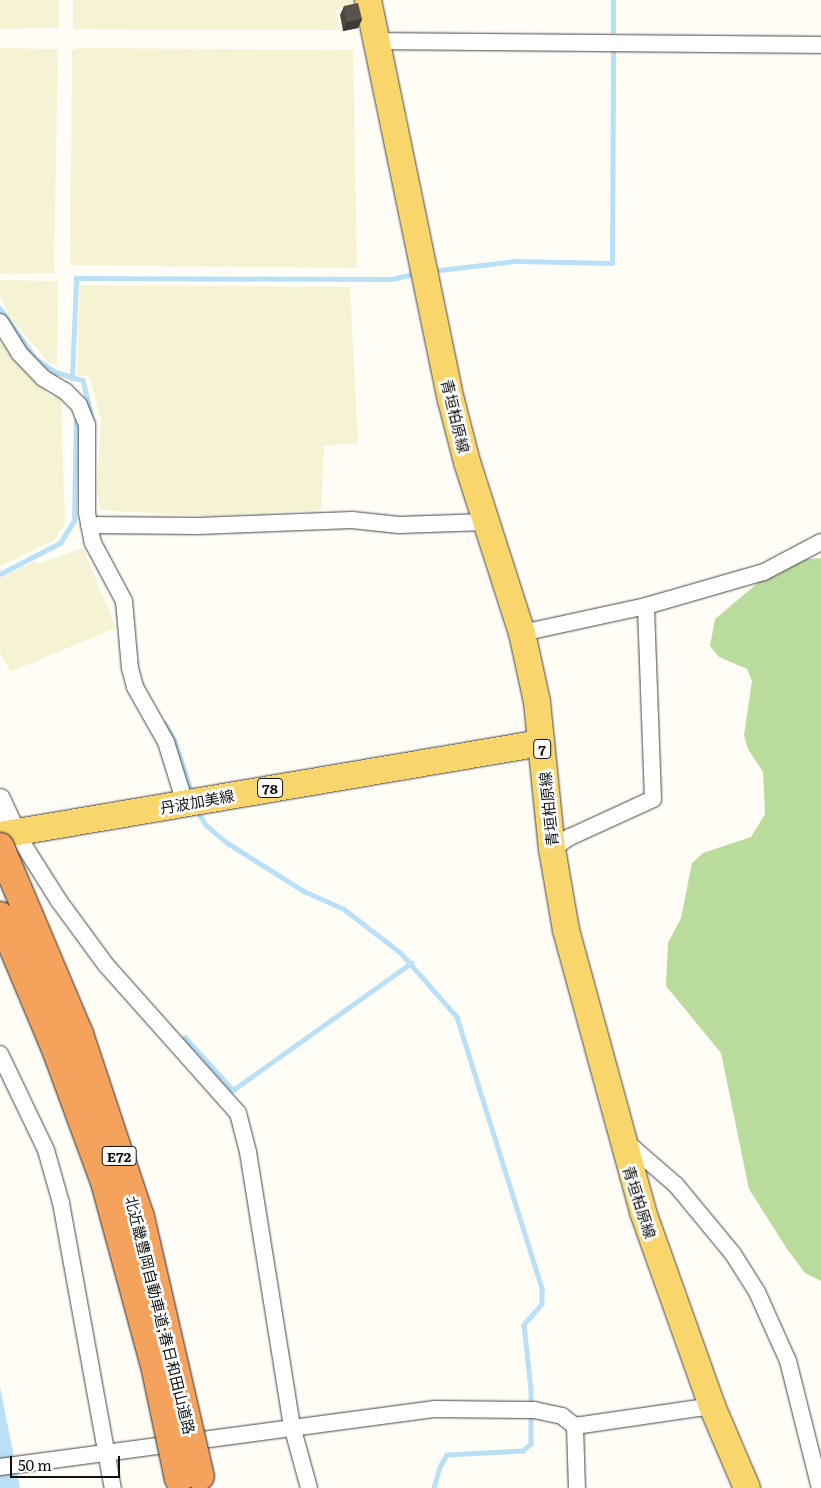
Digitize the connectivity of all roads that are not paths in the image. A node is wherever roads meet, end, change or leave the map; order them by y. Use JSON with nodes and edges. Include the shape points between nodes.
{"nodes":[{"id":1,"x":368,"y":0,"type":"edge"},
{"id":2,"x":377,"y":42,"type":"junction"},
{"id":3,"x":821,"y":45,"type":"edge"},
{"id":4,"x":0,"y":322,"type":"edge"},
{"id":5,"x":486,"y":522,"type":"junction"},
{"id":6,"x":89,"y":525,"type":"junction"},
{"id":7,"x":821,"y":542,"type":"edge"},
{"id":8,"x":646,"y":606,"type":"junction"},
{"id":9,"x":522,"y":633,"type":"junction"},
{"id":10,"x":541,"y":743,"type":"junction"},
{"id":11,"x":0,"y":799,"type":"edge"},
{"id":12,"x":185,"y":803,"type":"junction"},
{"id":13,"x":5,"y":838,"type":"edge"},
{"id":14,"x":552,"y":849,"type":"junction"},
{"id":15,"x":0,"y":916,"type":"edge"},
{"id":16,"x":0,"y":1054,"type":"edge"},
{"id":17,"x":619,"y":1136,"type":"junction"},
{"id":18,"x":712,"y":1406,"type":"junction"},
{"id":19,"x":292,"y":1426,"type":"junction"},
{"id":20,"x":575,"y":1426,"type":"junction"},
{"id":21,"x":101,"y":1451,"type":"junction"},
{"id":22,"x":0,"y":1467,"type":"edge"},
{"id":23,"x":114,"y":1488,"type":"edge"},
{"id":24,"x":309,"y":1488,"type":"edge"},
{"id":25,"x":577,"y":1488,"type":"edge"},
{"id":26,"x":747,"y":1488,"type":"edge"},
{"id":27,"x":820,"y":1488,"type":"edge"}],
"edges":[{"from":1,"to":2,"type":"main road","name":"青垣柏原線","number":"7"},
{"from":2,"to":3,"type":"street"},
{"from":2,"to":5,"type":"main road","name":"青垣柏原線","number":"7","via":[[451,400]]},
{"from":4,"to":6,"type":"street","via":[[19,352],[43,378],[65,391],[79,405],[87,425]]},
{"from":5,"to":6,"type":"street","via":[[399,525],[352,520],[198,526]]},
{"from":5,"to":9,"type":"main road","name":"青垣柏原線","number":"7"},
{"from":6,"to":12,"type":"street","via":[[96,550],[124,601],[130,668],[135,687],[166,742]]},
{"from":7,"to":8,"type":"street","via":[[764,572]]},
{"from":8,"to":9,"type":"street"},
{"from":8,"to":14,"type":"street","via":[[653,800],[570,837]]},
{"from":9,"to":10,"type":"main road","name":"青垣柏原線","number":"7"},
{"from":10,"to":12,"type":"main road","name":"丹波加美線","number":"78"},
{"from":10,"to":14,"type":"main road","name":"青垣柏原線","number":"7"},
{"from":11,"to":13,"type":"street"},
{"from":12,"to":13,"type":"main road","name":"丹波加美線","number":"78"},
{"from":13,"to":15,"type":"highway","name":"北近畿豊岡自動車道;春日和田山道路","number":"E72","bridge":true,"via":[[79,1034],[140,1217],[190,1478],[156,1370],[105,1182],[56,1049]]},
{"from":13,"to":19,"type":"street","via":[[106,965],[238,1114],[248,1152]]},
{"from":14,"to":17,"type":"main road","name":"青垣柏原線","number":"7","via":[[566,930]]},
{"from":16,"to":21,"type":"street","via":[[46,1150],[62,1203]]},
{"from":17,"to":18,"type":"main road","name":"青垣柏原線","number":"7","via":[[666,1282]]},
{"from":17,"to":27,"type":"street","via":[[676,1185],[733,1254],[757,1292],[788,1360]]},
{"from":18,"to":20,"type":"street"},
{"from":18,"to":26,"type":"main road","name":"青垣柏原線","number":"7"},
{"from":19,"to":20,"type":"street","via":[[434,1409],[534,1410],[562,1416]]},
{"from":19,"to":21,"type":"street"},
{"from":19,"to":24,"type":"street"},
{"from":20,"to":25,"type":"street"},
{"from":21,"to":22,"type":"street"},
{"from":21,"to":23,"type":"street"}]}
